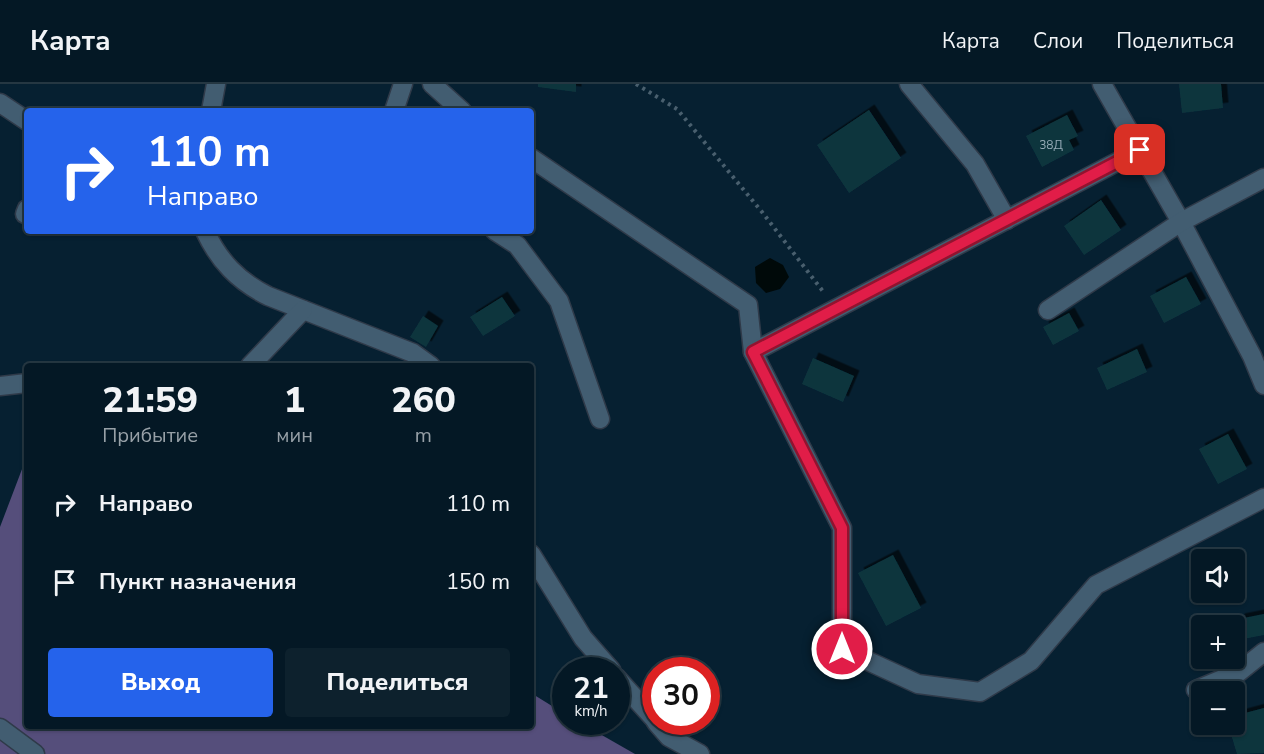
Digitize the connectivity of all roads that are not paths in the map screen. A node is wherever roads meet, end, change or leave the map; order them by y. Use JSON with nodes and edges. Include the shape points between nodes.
{"nodes":[{"id":1,"x":216,"y":84,"type":"edge"},
{"id":2,"x":403,"y":84,"type":"edge"},
{"id":3,"x":432,"y":84,"type":"edge"},
{"id":4,"x":909,"y":84,"type":"edge"},
{"id":5,"x":1101,"y":84,"type":"edge"},
{"id":6,"x":0,"y":103,"type":"edge"},
{"id":7,"x":212,"y":108,"type":"edge"},
{"id":8,"x":395,"y":108,"type":"edge"},
{"id":9,"x":459,"y":108,"type":"edge"},
{"id":10,"x":24,"y":120,"type":"edge"},
{"id":11,"x":1140,"y":150,"type":"junction"},
{"id":12,"x":534,"y":160,"type":"edge"},
{"id":13,"x":1264,"y":178,"type":"edge"},
{"id":14,"x":1007,"y":220,"type":"junction"},
{"id":15,"x":1181,"y":222,"type":"junction"},
{"id":16,"x":206,"y":234,"type":"edge"},
{"id":17,"x":500,"y":234,"type":"edge"},
{"id":18,"x":303,"y":310,"type":"junction"},
{"id":19,"x":1048,"y":310,"type":"dead end"},
{"id":20,"x":753,"y":352,"type":"junction"},
{"id":21,"x":253,"y":363,"type":"edge"},
{"id":22,"x":427,"y":363,"type":"edge"},
{"id":23,"x":24,"y":383,"type":"edge"},
{"id":24,"x":1264,"y":385,"type":"edge"},
{"id":25,"x":0,"y":386,"type":"edge"},
{"id":26,"x":600,"y":419,"type":"dead end"},
{"id":27,"x":1264,"y":498,"type":"edge"},
{"id":28,"x":534,"y":559,"type":"edge"},
{"id":29,"x":1264,"y":652,"type":"edge"},
{"id":30,"x":600,"y":657,"type":"edge"},
{"id":31,"x":1218,"y":681,"type":"edge"},
{"id":32,"x":630,"y":692,"type":"edge"},
{"id":33,"x":642,"y":706,"type":"edge"},
{"id":34,"x":0,"y":728,"type":"edge"},
{"id":35,"x":667,"y":735,"type":"edge"},
{"id":36,"x":35,"y":754,"type":"edge"},
{"id":37,"x":700,"y":754,"type":"edge"}],
"edges":[{"from":1,"to":7,"type":"street"},
{"from":2,"to":8,"type":"street"},
{"from":3,"to":9,"type":"street"},
{"from":4,"to":14,"type":"street","via":[[975,164]]},
{"from":5,"to":11,"type":"street"},
{"from":6,"to":10,"type":"street"},
{"from":11,"to":14,"type":"street"},
{"from":11,"to":15,"type":"street"},
{"from":12,"to":20,"type":"street","via":[[748,305]]},
{"from":13,"to":15,"type":"street"},
{"from":14,"to":20,"type":"street"},
{"from":15,"to":19,"type":"street"},
{"from":15,"to":24,"type":"street"},
{"from":16,"to":18,"type":"street","via":[[232,273],[252,288]]},
{"from":17,"to":26,"type":"street","via":[[517,245],[559,301]]},
{"from":18,"to":21,"type":"street"},
{"from":18,"to":22,"type":"street","via":[[414,353]]},
{"from":20,"to":27,"type":"street","via":[[842,528],[842,649],[918,684],[980,692],[1031,661],[1096,585]]},
{"from":23,"to":25,"type":"street"},
{"from":28,"to":30,"type":"street","via":[[583,638]]},
{"from":29,"to":31,"type":"street","via":[[1239,672]]},
{"from":32,"to":33,"type":"street"},
{"from":34,"to":36,"type":"street"},
{"from":35,"to":37,"type":"street"}]}
